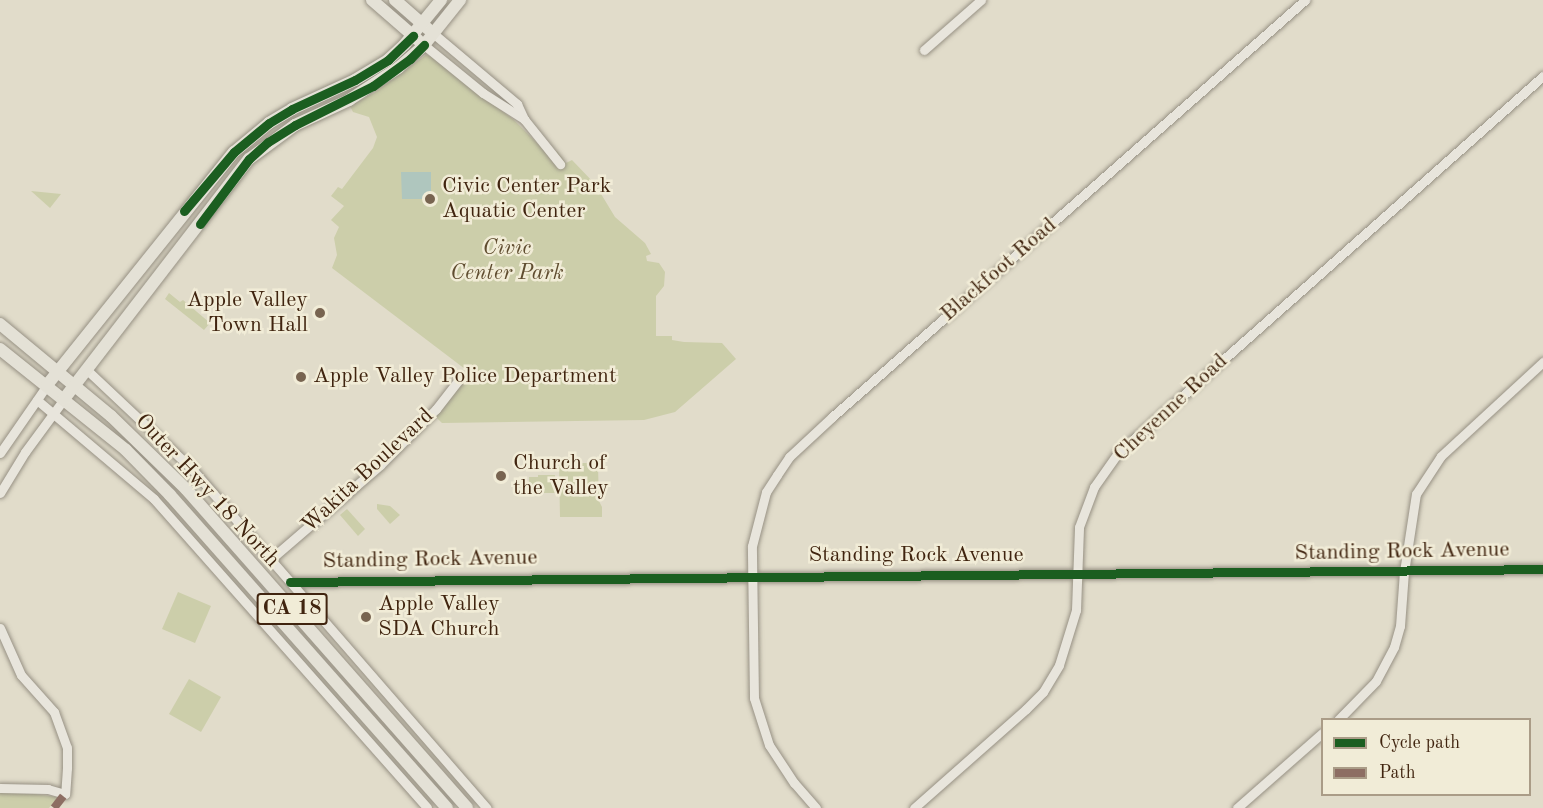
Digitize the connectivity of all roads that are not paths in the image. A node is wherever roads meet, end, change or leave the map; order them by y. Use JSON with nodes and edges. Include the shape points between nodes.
{"nodes":[{"id":1,"x":372,"y":0,"type":"edge"},
{"id":2,"x":395,"y":0,"type":"edge"},
{"id":3,"x":441,"y":0,"type":"edge"},
{"id":4,"x":460,"y":0,"type":"edge"},
{"id":5,"x":981,"y":0,"type":"edge"},
{"id":6,"x":1305,"y":0,"type":"edge"},
{"id":7,"x":422,"y":24,"type":"junction"},
{"id":8,"x":434,"y":34,"type":"junction"},
{"id":9,"x":413,"y":36,"type":"junction"},
{"id":10,"x":424,"y":45,"type":"junction"},
{"id":11,"x":924,"y":50,"type":"dead end"},
{"id":12,"x":1543,"y":76,"type":"edge"},
{"id":13,"x":524,"y":119,"type":"junction"},
{"id":14,"x":560,"y":164,"type":"dead end"},
{"id":15,"x":0,"y":324,"type":"edge"},
{"id":16,"x":0,"y":349,"type":"edge"},
{"id":17,"x":1543,"y":362,"type":"edge"},
{"id":18,"x":59,"y":370,"type":"junction"},
{"id":19,"x":87,"y":370,"type":"junction"},
{"id":20,"x":459,"y":380,"type":"dead end"},
{"id":21,"x":47,"y":385,"type":"junction"},
{"id":22,"x":75,"y":385,"type":"junction"},
{"id":23,"x":64,"y":399,"type":"junction"},
{"id":24,"x":37,"y":400,"type":"junction"},
{"id":25,"x":54,"y":412,"type":"junction"},
{"id":26,"x":1,"y":452,"type":"edge"},
{"id":27,"x":19,"y":462,"type":"junction"},
{"id":28,"x":0,"y":493,"type":"edge"},
{"id":29,"x":272,"y":558,"type":"junction"},
{"id":30,"x":1543,"y":569,"type":"edge"},
{"id":31,"x":1404,"y":572,"type":"junction"},
{"id":32,"x":1078,"y":575,"type":"junction"},
{"id":33,"x":752,"y":576,"type":"junction"},
{"id":34,"x":290,"y":582,"type":"junction"},
{"id":35,"x":0,"y":628,"type":"edge"},
{"id":36,"x":1340,"y":718,"type":"edge"},
{"id":37,"x":1321,"y":735,"type":"edge"},
{"id":38,"x":0,"y":788,"type":"edge"},
{"id":39,"x":427,"y":808,"type":"edge"},
{"id":40,"x":447,"y":808,"type":"edge"},
{"id":41,"x":467,"y":808,"type":"edge"},
{"id":42,"x":487,"y":808,"type":"edge"},
{"id":43,"x":816,"y":808,"type":"edge"},
{"id":44,"x":914,"y":808,"type":"edge"},
{"id":45,"x":1237,"y":808,"type":"edge"}],
"edges":[{"from":1,"to":9,"type":"main road"},
{"from":2,"to":7,"type":"main road"},
{"from":3,"to":7,"type":"main road"},
{"from":4,"to":8,"type":"main road"},
{"from":5,"to":11,"type":"street"},
{"from":6,"to":33,"type":"street","name":"Blackfoot Road","via":[[789,457],[766,492],[752,546]]},
{"from":7,"to":8,"type":"main road"},
{"from":7,"to":9,"type":"main road"},
{"from":8,"to":10,"type":"main road"},
{"from":8,"to":13,"type":"street","via":[[517,104]]},
{"from":9,"to":10,"type":"main road"},
{"from":9,"to":18,"type":"main road","via":[[388,60],[292,109],[234,152]]},
{"from":10,"to":13,"type":"street","via":[[483,93]]},
{"from":10,"to":19,"type":"main road","via":[[372,86],[295,124],[249,159]]},
{"from":12,"to":32,"type":"street","name":"Cheyenne Road","via":[[1118,453],[1094,487],[1079,527]]},
{"from":13,"to":14,"type":"street"},
{"from":15,"to":18,"type":"main road","number":"CA 18"},
{"from":16,"to":21,"type":"main road","number":"CA 18"},
{"from":17,"to":31,"type":"street","via":[[1441,456],[1416,494]]},
{"from":18,"to":21,"type":"main road"},
{"from":18,"to":22,"type":"main road","number":"CA 18"},
{"from":19,"to":22,"type":"main road"},
{"from":19,"to":29,"type":"street","name":"Outer Hwy 18 North","via":[[192,469]]},
{"from":20,"to":29,"type":"street","name":"Wakita Boulevard","via":[[380,465]]},
{"from":21,"to":23,"type":"main road","number":"CA 18"},
{"from":21,"to":24,"type":"street"},
{"from":22,"to":23,"type":"main road"},
{"from":22,"to":41,"type":"main road","number":"CA 18","via":[[186,489]]},
{"from":23,"to":25,"type":"street"},
{"from":23,"to":40,"type":"main road","number":"CA 18","via":[[126,450],[171,495]]},
{"from":24,"to":25,"type":"street"},
{"from":24,"to":26,"type":"street"},
{"from":25,"to":27,"type":"street"},
{"from":25,"to":39,"type":"street","via":[[154,499]]},
{"from":26,"to":27,"type":"street"},
{"from":27,"to":28,"type":"street"},
{"from":29,"to":34,"type":"street","name":"Outer Hwy 18 North"},
{"from":30,"to":31,"type":"street","name":"Standing Rock Avenue"},
{"from":31,"to":32,"type":"street","name":"Standing Rock Avenue"},
{"from":31,"to":36,"type":"street","via":[[1400,626],[1394,646],[1376,681]]},
{"from":32,"to":33,"type":"street","name":"Standing Rock Avenue"},
{"from":32,"to":44,"type":"street","name":"Cheyenne Road","via":[[1072,631],[1043,693]]},
{"from":33,"to":34,"type":"street","name":"Standing Rock Avenue"},
{"from":33,"to":43,"type":"street","name":"Blackfoot Road","via":[[754,698],[769,745]]},
{"from":34,"to":42,"type":"street","name":"Outer Hwy 18 North"},
{"from":35,"to":38,"type":"street","via":[[21,675],[54,712],[67,748],[65,794],[48,789]]},
{"from":37,"to":45,"type":"street"}]}
